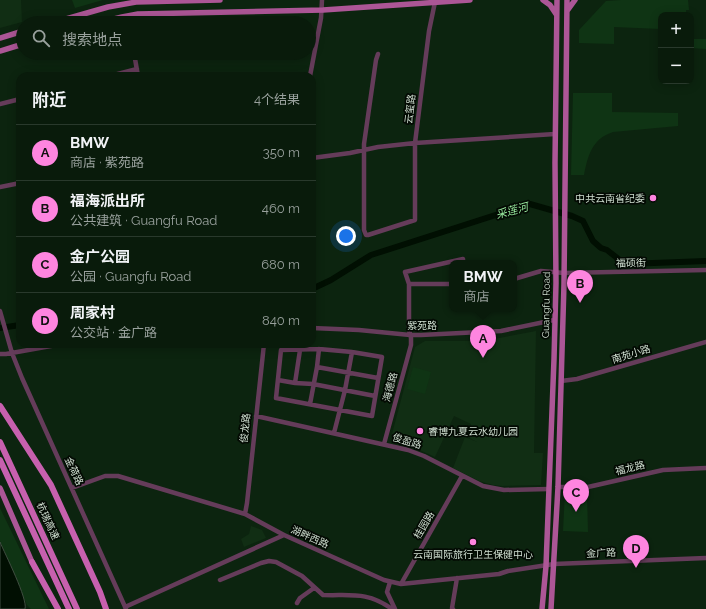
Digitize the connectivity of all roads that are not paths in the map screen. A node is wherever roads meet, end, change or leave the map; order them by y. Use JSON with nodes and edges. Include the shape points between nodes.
{"nodes":[{"id":1,"x":212,"y":0,"type":"edge"},
{"id":2,"x":220,"y":0,"type":"edge"},
{"id":3,"x":322,"y":0,"type":"edge"},
{"id":4,"x":470,"y":0,"type":"edge"},
{"id":5,"x":543,"y":0,"type":"edge"},
{"id":6,"x":557,"y":0,"type":"edge"},
{"id":7,"x":567,"y":0,"type":"edge"},
{"id":8,"x":575,"y":0,"type":"edge"},
{"id":9,"x":435,"y":2,"type":"junction"},
{"id":10,"x":323,"y":10,"type":"junction"},
{"id":11,"x":567,"y":13,"type":"junction"},
{"id":12,"x":76,"y":16,"type":"edge"},
{"id":13,"x":129,"y":16,"type":"edge"},
{"id":14,"x":557,"y":16,"type":"junction"},
{"id":15,"x":16,"y":33,"type":"edge"},
{"id":16,"x":0,"y":38,"type":"edge"},
{"id":17,"x":16,"y":46,"type":"edge"},
{"id":18,"x":316,"y":46,"type":"edge"},
{"id":19,"x":0,"y":51,"type":"edge"},
{"id":20,"x":378,"y":54,"type":"dead end"},
{"id":21,"x":135,"y":60,"type":"edge"},
{"id":22,"x":313,"y":60,"type":"edge"},
{"id":23,"x":137,"y":69,"type":"junction"},
{"id":24,"x":125,"y":72,"type":"edge"},
{"id":25,"x":137,"y":72,"type":"edge"},
{"id":26,"x":311,"y":72,"type":"edge"},
{"id":27,"x":16,"y":99,"type":"edge"},
{"id":28,"x":0,"y":104,"type":"edge"},
{"id":29,"x":555,"y":134,"type":"junction"},
{"id":30,"x":415,"y":143,"type":"junction"},
{"id":31,"x":364,"y":149,"type":"junction"},
{"id":32,"x":316,"y":157,"type":"edge"},
{"id":33,"x":16,"y":184,"type":"edge"},
{"id":34,"x":0,"y":188,"type":"edge"},
{"id":35,"x":449,"y":262,"type":"edge"},
{"id":36,"x":706,"y":270,"type":"edge"},
{"id":37,"x":556,"y":272,"type":"junction"},
{"id":38,"x":564,"y":273,"type":"junction"},
{"id":39,"x":517,"y":278,"type":"edge"},
{"id":40,"x":409,"y":284,"type":"junction"},
{"id":41,"x":449,"y":284,"type":"edge"},
{"id":42,"x":1,"y":313,"type":"edge"},
{"id":43,"x":554,"y":320,"type":"junction"},
{"id":44,"x":316,"y":328,"type":"edge"},
{"id":45,"x":410,"y":335,"type":"junction"},
{"id":46,"x":706,"y":342,"type":"edge"},
{"id":47,"x":40,"y":348,"type":"edge"},
{"id":48,"x":264,"y":348,"type":"edge"},
{"id":49,"x":300,"y":350,"type":"junction"},
{"id":50,"x":319,"y":350,"type":"junction"},
{"id":51,"x":352,"y":352,"type":"junction"},
{"id":52,"x":12,"y":353,"type":"junction"},
{"id":53,"x":0,"y":354,"type":"edge"},
{"id":54,"x":317,"y":367,"type":"junction"},
{"id":55,"x":348,"y":372,"type":"junction"},
{"id":56,"x":378,"y":378,"type":"junction"},
{"id":57,"x":278,"y":380,"type":"junction"},
{"id":58,"x":561,"y":381,"type":"junction"},
{"id":59,"x":295,"y":383,"type":"junction"},
{"id":60,"x":313,"y":384,"type":"junction"},
{"id":61,"x":345,"y":390,"type":"junction"},
{"id":62,"x":375,"y":396,"type":"junction"},
{"id":63,"x":310,"y":404,"type":"junction"},
{"id":64,"x":0,"y":406,"type":"edge"},
{"id":65,"x":340,"y":410,"type":"junction"},
{"id":66,"x":256,"y":416,"type":"junction"},
{"id":67,"x":334,"y":433,"type":"junction"},
{"id":68,"x":0,"y":442,"type":"edge"},
{"id":69,"x":384,"y":444,"type":"junction"},
{"id":70,"x":0,"y":460,"type":"edge"},
{"id":71,"x":706,"y":468,"type":"edge"},
{"id":72,"x":462,"y":476,"type":"junction"},
{"id":73,"x":558,"y":487,"type":"junction"},
{"id":74,"x":0,"y":488,"type":"edge"},
{"id":75,"x":72,"y":488,"type":"junction"},
{"id":76,"x":549,"y":489,"type":"junction"},
{"id":77,"x":244,"y":514,"type":"junction"},
{"id":78,"x":284,"y":535,"type":"junction"},
{"id":79,"x":706,"y":558,"type":"edge"},
{"id":80,"x":32,"y":562,"type":"joint"},
{"id":81,"x":554,"y":564,"type":"junction"},
{"id":82,"x":546,"y":566,"type":"junction"},
{"id":83,"x":457,"y":578,"type":"junction"},
{"id":84,"x":220,"y":580,"type":"dead end"},
{"id":85,"x":390,"y":582,"type":"junction"},
{"id":86,"x":402,"y":584,"type":"junction"},
{"id":87,"x":314,"y":588,"type":"junction"},
{"id":88,"x":297,"y":603,"type":"dead end"},
{"id":89,"x":125,"y":608,"type":"edge"},
{"id":90,"x":58,"y":609,"type":"edge"},
{"id":91,"x":69,"y":609,"type":"edge"},
{"id":92,"x":77,"y":609,"type":"edge"},
{"id":93,"x":106,"y":609,"type":"edge"},
{"id":94,"x":392,"y":609,"type":"edge"},
{"id":95,"x":395,"y":609,"type":"edge"},
{"id":96,"x":453,"y":609,"type":"edge"},
{"id":97,"x":542,"y":609,"type":"edge"},
{"id":98,"x":551,"y":609,"type":"edge"}],
"edges":[{"from":1,"to":2,"type":"main road"},
{"from":1,"to":12,"type":"main road","via":[[136,2]]},
{"from":3,"to":10,"type":"street"},
{"from":4,"to":9,"type":"main road"},
{"from":5,"to":14,"type":"main road"},
{"from":6,"to":14,"type":"main road","name":"Guangfu Road"},
{"from":7,"to":11,"type":"main road","name":"Guangfu Road"},
{"from":8,"to":11,"type":"main road"},
{"from":9,"to":10,"type":"main road"},
{"from":9,"to":30,"type":"street","name":"云玺路"},
{"from":10,"to":13,"type":"main road"},
{"from":10,"to":18,"type":"street"},
{"from":11,"to":38,"type":"main road","name":"Guangfu Road"},
{"from":14,"to":29,"type":"main road","name":"Guangfu Road"},
{"from":15,"to":16,"type":"main road"},
{"from":17,"to":19,"type":"main road"},
{"from":20,"to":31,"type":"street"},
{"from":21,"to":23,"type":"street"},
{"from":22,"to":26,"type":"street"},
{"from":23,"to":24,"type":"street"},
{"from":23,"to":25,"type":"street"},
{"from":27,"to":28,"type":"street"},
{"from":29,"to":30,"type":"street"},
{"from":29,"to":37,"type":"main road","name":"Guangfu Road"},
{"from":30,"to":31,"type":"street"},
{"from":30,"to":31,"type":"street","name":"云玺路","via":[[415,220],[366,235]]},
{"from":31,"to":32,"type":"street"},
{"from":33,"to":34,"type":"street"},
{"from":35,"to":40,"type":"street","name":"海德路","via":[[405,272]]},
{"from":36,"to":38,"type":"street","name":"福硕街"},
{"from":37,"to":38,"type":"street","name":"福硕街"},
{"from":37,"to":39,"type":"street","name":"福硕街","via":[[541,272]]},
{"from":37,"to":43,"type":"main road","name":"Guangfu Road"},
{"from":38,"to":58,"type":"main road","name":"Guangfu Road"},
{"from":40,"to":41,"type":"street"},
{"from":40,"to":45,"type":"street","name":"海德路"},
{"from":42,"to":52,"type":"street","name":"金荷路"},
{"from":43,"to":45,"type":"street","name":"紫苑路","via":[[501,331]]},
{"from":43,"to":76,"type":"main road","name":"Guangfu Road"},
{"from":44,"to":45,"type":"street","name":"紫苑路"},
{"from":45,"to":69,"type":"street","name":"海德路","via":[[411,345]]},
{"from":46,"to":58,"type":"street","name":"南苑小路","via":[[577,379]]},
{"from":47,"to":52,"type":"street"},
{"from":48,"to":66,"type":"street","name":"俊龙路"},
{"from":49,"to":50,"type":"street"},
{"from":49,"to":57,"type":"street","via":[[282,350]]},
{"from":49,"to":59,"type":"street"},
{"from":50,"to":51,"type":"street"},
{"from":50,"to":54,"type":"street"},
{"from":51,"to":55,"type":"street"},
{"from":51,"to":56,"type":"street","via":[[382,357]]},
{"from":52,"to":53,"type":"street"},
{"from":52,"to":75,"type":"street","name":"金荷路","via":[[36,412]]},
{"from":54,"to":55,"type":"street"},
{"from":54,"to":60,"type":"street"},
{"from":55,"to":56,"type":"street"},
{"from":55,"to":61,"type":"street"},
{"from":56,"to":62,"type":"street"},
{"from":57,"to":59,"type":"street"},
{"from":57,"to":63,"type":"street","via":[[276,398]]},
{"from":58,"to":73,"type":"main road","name":"Guangfu Road"},
{"from":59,"to":60,"type":"street"},
{"from":60,"to":61,"type":"street"},
{"from":60,"to":63,"type":"street"},
{"from":61,"to":62,"type":"street"},
{"from":61,"to":65,"type":"street"},
{"from":62,"to":65,"type":"street","via":[[372,416]]},
{"from":63,"to":65,"type":"street"},
{"from":64,"to":93,"type":"highway","via":[[54,491]]},
{"from":65,"to":67,"type":"street"},
{"from":66,"to":67,"type":"street","name":"俊盈路"},
{"from":66,"to":77,"type":"street","name":"俊龙路"},
{"from":67,"to":69,"type":"street","name":"俊盈路"},
{"from":68,"to":92,"type":"highway","name":"杭瑞高速"},
{"from":69,"to":72,"type":"street","name":"俊盈路","via":[[416,452]]},
{"from":70,"to":91,"type":"highway","name":"杭瑞高速"},
{"from":71,"to":73,"type":"street","name":"福龙路","via":[[664,470],[588,487]]},
{"from":72,"to":76,"type":"street","name":"俊盈路","via":[[496,489]]},
{"from":72,"to":86,"type":"street","name":"桂园路"},
{"from":73,"to":81,"type":"main road","name":"Guangfu Road"},
{"from":74,"to":80,"type":"main road"},
{"from":75,"to":77,"type":"street","name":"湖畔西路","via":[[105,476],[118,476]]},
{"from":75,"to":89,"type":"street","name":"金荷路"},
{"from":76,"to":82,"type":"main road","name":"Guangfu Road"},
{"from":77,"to":78,"type":"street","name":"湖畔西路"},
{"from":78,"to":85,"type":"street","name":"湖畔西路"},
{"from":78,"to":89,"type":"street"},
{"from":79,"to":81,"type":"street","name":"金广路"},
{"from":80,"to":90,"type":"highway"},
{"from":81,"to":82,"type":"street","name":"金广路"},
{"from":81,"to":98,"type":"main road","name":"Guangfu Road"},
{"from":82,"to":83,"type":"street","name":"湖畔西路"},
{"from":82,"to":97,"type":"main road","name":"Guangfu Road"},
{"from":83,"to":86,"type":"street","name":"湖畔西路"},
{"from":83,"to":96,"type":"street"},
{"from":84,"to":87,"type":"street","via":[[270,561],[302,576]]},
{"from":85,"to":86,"type":"street","name":"湖畔西路"},
{"from":85,"to":95,"type":"street","via":[[386,592]]},
{"from":87,"to":88,"type":"street"},
{"from":87,"to":94,"type":"street","via":[[322,595],[346,594],[372,598]]}]}
